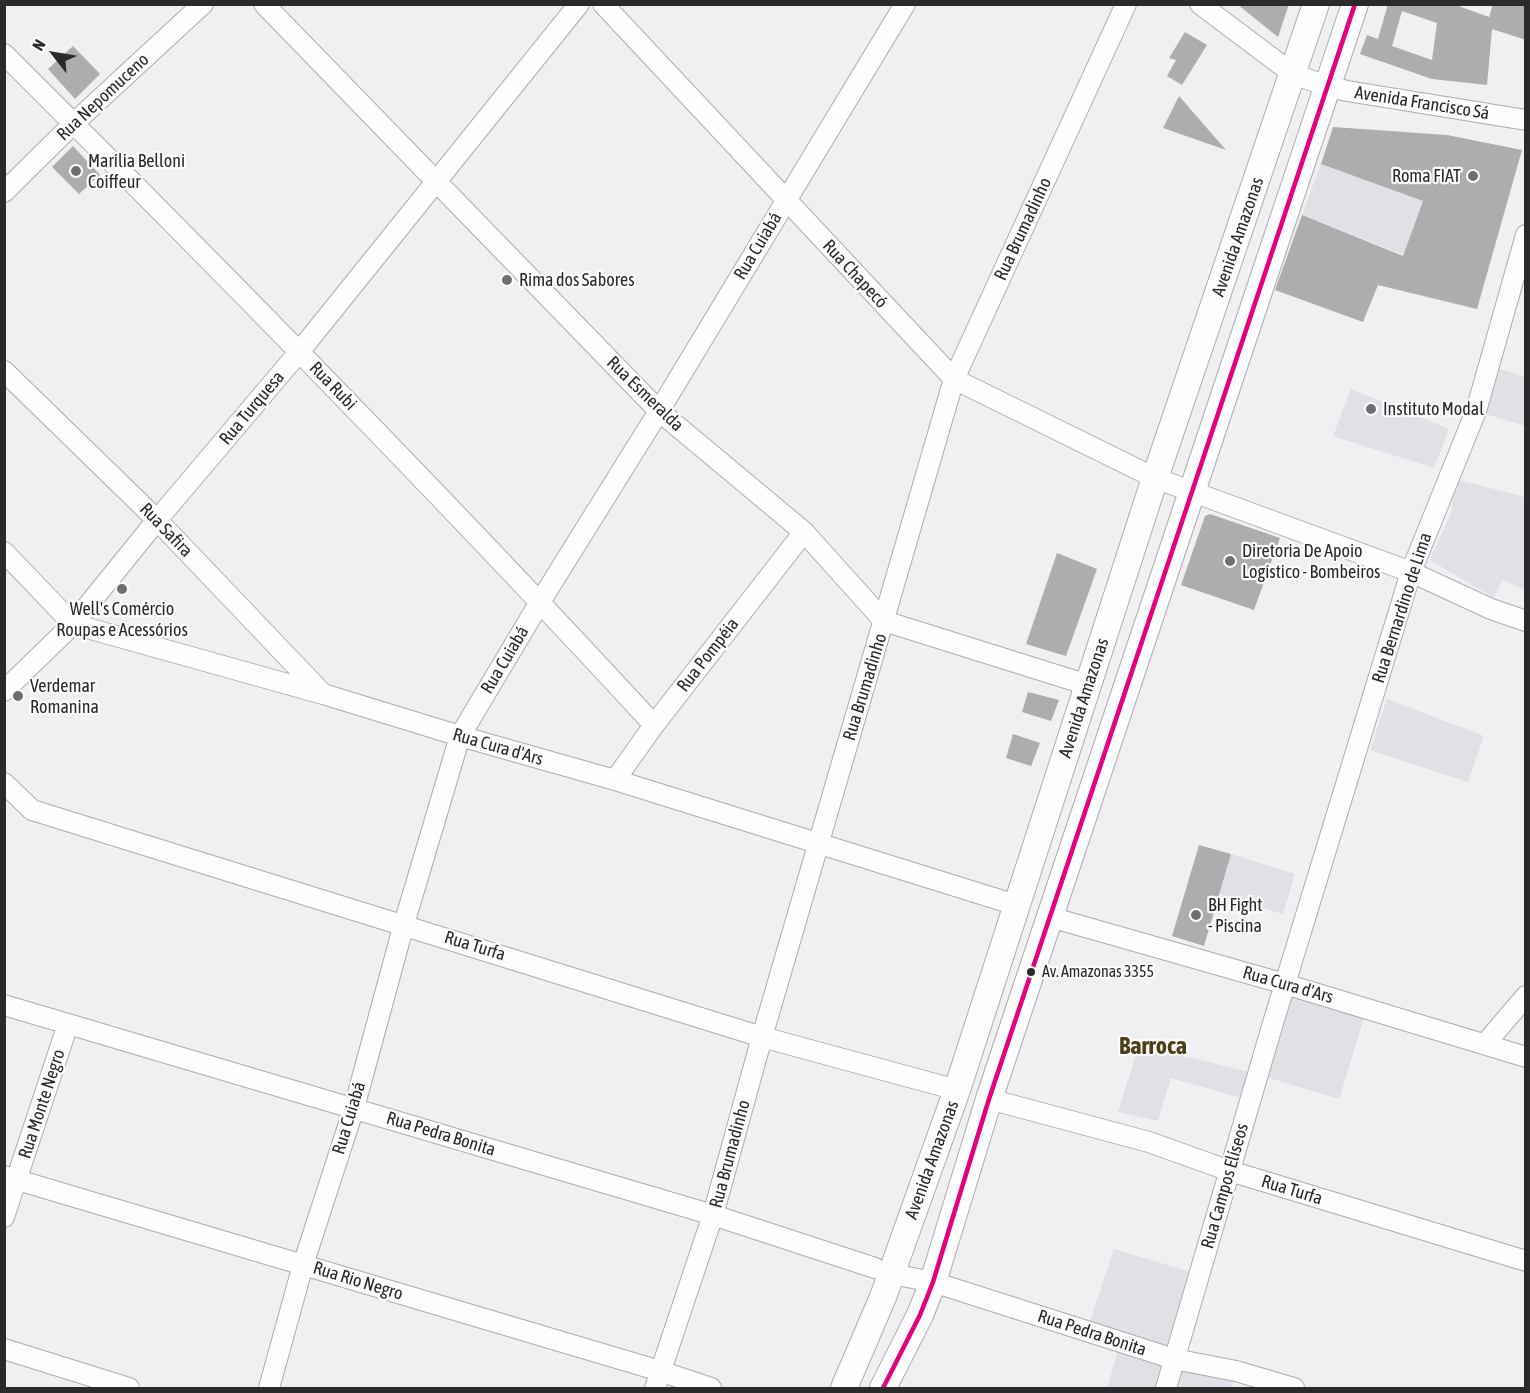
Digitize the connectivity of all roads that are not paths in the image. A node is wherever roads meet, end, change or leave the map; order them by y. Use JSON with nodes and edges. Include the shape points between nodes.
{"nodes":[{"id":1,"x":203,"y":4,"type":"edge"},
{"id":2,"x":264,"y":4,"type":"edge"},
{"id":3,"x":579,"y":4,"type":"edge"},
{"id":4,"x":603,"y":4,"type":"edge"},
{"id":5,"x":905,"y":4,"type":"edge"},
{"id":6,"x":1126,"y":4,"type":"edge"},
{"id":7,"x":1200,"y":4,"type":"edge"},
{"id":8,"x":1316,"y":4,"type":"edge"},
{"id":9,"x":1355,"y":4,"type":"edge"},
{"id":10,"x":4,"y":54,"type":"edge"},
{"id":11,"x":1293,"y":74,"type":"junction"},
{"id":12,"x":1327,"y":86,"type":"junction"},
{"id":13,"x":1526,"y":120,"type":"edge"},
{"id":14,"x":74,"y":123,"type":"junction"},
{"id":15,"x":437,"y":181,"type":"junction"},
{"id":16,"x":4,"y":192,"type":"edge"},
{"id":17,"x":785,"y":200,"type":"junction"},
{"id":18,"x":1526,"y":235,"type":"edge"},
{"id":19,"x":1520,"y":278,"type":"edge"},
{"id":20,"x":299,"y":352,"type":"junction"},
{"id":21,"x":4,"y":371,"type":"edge"},
{"id":22,"x":954,"y":379,"type":"junction"},
{"id":23,"x":659,"y":411,"type":"junction"},
{"id":24,"x":1155,"y":478,"type":"junction"},
{"id":25,"x":1193,"y":493,"type":"junction"},
{"id":26,"x":157,"y":520,"type":"junction"},
{"id":27,"x":804,"y":532,"type":"junction"},
{"id":28,"x":4,"y":552,"type":"edge"},
{"id":29,"x":1411,"y":572,"type":"junction"},
{"id":30,"x":540,"y":602,"type":"junction"},
{"id":31,"x":884,"y":621,"type":"junction"},
{"id":32,"x":1524,"y":621,"type":"edge"},
{"id":33,"x":73,"y":624,"type":"junction"},
{"id":34,"x":1088,"y":685,"type":"junction"},
{"id":35,"x":4,"y":691,"type":"edge"},
{"id":36,"x":323,"y":694,"type":"junction"},
{"id":37,"x":654,"y":725,"type":"junction"},
{"id":38,"x":460,"y":736,"type":"junction"},
{"id":39,"x":615,"y":780,"type":"junction"},
{"id":40,"x":4,"y":783,"type":"edge"},
{"id":41,"x":818,"y":844,"type":"junction"},
{"id":42,"x":1016,"y":905,"type":"junction"},
{"id":43,"x":1050,"y":917,"type":"junction"},
{"id":44,"x":404,"y":924,"type":"junction"},
{"id":45,"x":1285,"y":984,"type":"junction"},
{"id":46,"x":1526,"y":996,"type":"edge"},
{"id":47,"x":4,"y":1005,"type":"edge"},
{"id":48,"x":68,"y":1024,"type":"junction"},
{"id":49,"x":762,"y":1037,"type":"junction"},
{"id":50,"x":1485,"y":1044,"type":"junction"},
{"id":51,"x":1526,"y":1057,"type":"edge"},
{"id":52,"x":957,"y":1090,"type":"junction"},
{"id":53,"x":989,"y":1099,"type":"junction"},
{"id":54,"x":354,"y":1108,"type":"junction"},
{"id":55,"x":1230,"y":1171,"type":"junction"},
{"id":56,"x":10,"y":1177,"type":"edge"},
{"id":57,"x":713,"y":1215,"type":"junction"},
{"id":58,"x":4,"y":1217,"type":"edge"},
{"id":59,"x":1526,"y":1261,"type":"edge"},
{"id":60,"x":303,"y":1265,"type":"junction"},
{"id":61,"x":883,"y":1271,"type":"junction"},
{"id":62,"x":933,"y":1282,"type":"junction"},
{"id":63,"x":4,"y":1349,"type":"edge"},
{"id":64,"x":1174,"y":1359,"type":"junction"},
{"id":65,"x":657,"y":1380,"type":"edge"},
{"id":66,"x":129,"y":1389,"type":"edge"},
{"id":67,"x":269,"y":1389,"type":"edge"},
{"id":68,"x":711,"y":1389,"type":"edge"},
{"id":69,"x":844,"y":1389,"type":"edge"},
{"id":70,"x":883,"y":1389,"type":"edge"},
{"id":71,"x":1166,"y":1389,"type":"edge"},
{"id":72,"x":1294,"y":1389,"type":"edge"}],
"edges":[{"from":1,"to":14,"type":"street","name":"Rua Nepomuceno"},
{"from":2,"to":15,"type":"street","name":"Rua Esmeralda"},
{"from":3,"to":15,"type":"street","name":"Rua Turquesa"},
{"from":4,"to":17,"type":"street","name":"Rua Chapecó"},
{"from":5,"to":17,"type":"street","name":"Rua Cuiabá"},
{"from":6,"to":22,"type":"street","name":"Rua Brumadinho"},
{"from":7,"to":11,"type":"street","name":"Avenida Francisco Sá"},
{"from":8,"to":11,"type":"main road","name":"Avenida Amazonas"},
{"from":9,"to":12,"type":"main road","name":"Avenida Amazonas"},
{"from":10,"to":14,"type":"street","name":"Rua Rubi"},
{"from":11,"to":12,"type":"street","name":"Avenida Francisco Sá"},
{"from":11,"to":24,"type":"main road","name":"Avenida Amazonas"},
{"from":12,"to":13,"type":"street","name":"Avenida Francisco Sá"},
{"from":12,"to":25,"type":"main road","name":"Avenida Amazonas"},
{"from":14,"to":16,"type":"street","name":"Rua Nepomuceno"},
{"from":14,"to":20,"type":"street","name":"Rua Rubi"},
{"from":15,"to":20,"type":"street","name":"Rua Turquesa"},
{"from":15,"to":23,"type":"street","name":"Rua Esmeralda"},
{"from":17,"to":22,"type":"street","name":"Rua Chapecó"},
{"from":17,"to":23,"type":"street","name":"Rua Cuiabá"},
{"from":18,"to":19,"type":"street","name":"Rua Bernardino de Lima"},
{"from":19,"to":29,"type":"street","name":"Rua Bernardino de Lima","via":[[1476,411]]},
{"from":20,"to":26,"type":"street","name":"Rua Turquesa"},
{"from":20,"to":30,"type":"street","name":"Rua Rubi"},
{"from":21,"to":26,"type":"street","name":"Rua Safira"},
{"from":22,"to":24,"type":"street","name":"Rua Chapecó"},
{"from":22,"to":31,"type":"street","name":"Rua Brumadinho"},
{"from":23,"to":27,"type":"street","name":"Rua Esmeralda"},
{"from":23,"to":30,"type":"street","name":"Rua Cuiabá"},
{"from":24,"to":25,"type":"street","name":"Rua Chapecó"},
{"from":24,"to":34,"type":"main road","name":"Avenida Amazonas"},
{"from":25,"to":29,"type":"street","name":"Rua Chapecó"},
{"from":25,"to":43,"type":"main road","name":"Avenida Amazonas"},
{"from":26,"to":33,"type":"street","name":"Rua Turquesa"},
{"from":26,"to":36,"type":"street","name":"Rua Safira"},
{"from":27,"to":31,"type":"street","name":"Rua Esmeralda"},
{"from":27,"to":37,"type":"street","name":"Rua Pompéia"},
{"from":28,"to":33,"type":"street"},
{"from":29,"to":32,"type":"street","name":"Rua Chapecó"},
{"from":29,"to":45,"type":"street","name":"Rua Bernardino de Lima"},
{"from":30,"to":37,"type":"street","name":"Rua Rubi"},
{"from":30,"to":38,"type":"street","name":"Rua Cuiabá"},
{"from":31,"to":34,"type":"street"},
{"from":31,"to":41,"type":"street","name":"Rua Brumadinho"},
{"from":33,"to":35,"type":"street","name":"Rua Turquesa"},
{"from":33,"to":36,"type":"street","name":"Rua Cura d'Ars"},
{"from":34,"to":42,"type":"main road","name":"Avenida Amazonas"},
{"from":36,"to":38,"type":"street","name":"Rua Cura d'Ars"},
{"from":37,"to":39,"type":"street","name":"Rua Pompéia"},
{"from":38,"to":39,"type":"street","name":"Rua Cura d'Ars"},
{"from":38,"to":44,"type":"street","name":"Rua Cuiabá"},
{"from":39,"to":41,"type":"street","name":"Rua Cura d'Ars"},
{"from":40,"to":44,"type":"street","name":"Rua Turfa","via":[[33,810]]},
{"from":41,"to":42,"type":"street","name":"Rua Cura d'Ars"},
{"from":41,"to":49,"type":"street","name":"Rua Brumadinho"},
{"from":42,"to":52,"type":"main road","name":"Avenida Amazonas"},
{"from":43,"to":45,"type":"street","name":"Rua Cura d'Ars"},
{"from":43,"to":53,"type":"main road","name":"Avenida Amazonas"},
{"from":44,"to":49,"type":"street","name":"Rua Turfa"},
{"from":44,"to":54,"type":"street","name":"Rua Cuiabá"},
{"from":45,"to":50,"type":"street","name":"Rua Cura d'Ars"},
{"from":45,"to":55,"type":"street","name":"Rua Campos Elíseos"},
{"from":46,"to":50,"type":"street"},
{"from":47,"to":48,"type":"street","name":"Rua Pedra Bonita"},
{"from":48,"to":54,"type":"street","name":"Rua Pedra Bonita"},
{"from":48,"to":56,"type":"street","name":"Rua Monte Negro"},
{"from":49,"to":52,"type":"street","name":"Rua Turfa"},
{"from":49,"to":57,"type":"street","name":"Rua Brumadinho"},
{"from":50,"to":51,"type":"street","name":"Rua Cura d'Ars"},
{"from":52,"to":61,"type":"main road","name":"Avenida Amazonas"},
{"from":53,"to":55,"type":"street","name":"Rua Turfa","via":[[1149,1142]]},
{"from":53,"to":62,"type":"main road","name":"Avenida Amazonas"},
{"from":54,"to":57,"type":"street","name":"Rua Pedra Bonita"},
{"from":54,"to":60,"type":"street","name":"Rua Cuiabá"},
{"from":55,"to":59,"type":"street","name":"Rua Turfa"},
{"from":55,"to":64,"type":"street","name":"Rua Campos Elíseos"},
{"from":56,"to":58,"type":"street","name":"Rua Monte Negro"},
{"from":56,"to":60,"type":"street","name":"Rua Rio Negro"},
{"from":57,"to":61,"type":"street","name":"Rua Pedra Bonita"},
{"from":57,"to":65,"type":"street","name":"Rua Brumadinho"},
{"from":60,"to":65,"type":"street","name":"Rua Rio Negro"},
{"from":60,"to":67,"type":"street","name":"Rua Cuiabá"},
{"from":61,"to":62,"type":"street","name":"Rua Pedra Bonita"},
{"from":61,"to":69,"type":"main road","name":"Avenida Amazonas"},
{"from":62,"to":64,"type":"street","name":"Rua Pedra Bonita"},
{"from":62,"to":70,"type":"main road","name":"Avenida Amazonas"},
{"from":63,"to":66,"type":"street"},
{"from":64,"to":71,"type":"street","name":"Rua Campos Elíseos"},
{"from":64,"to":72,"type":"street","name":"Rua Pedra Bonita","via":[[1236,1371]]},
{"from":65,"to":68,"type":"street","name":"Rua Rio Negro"}]}
